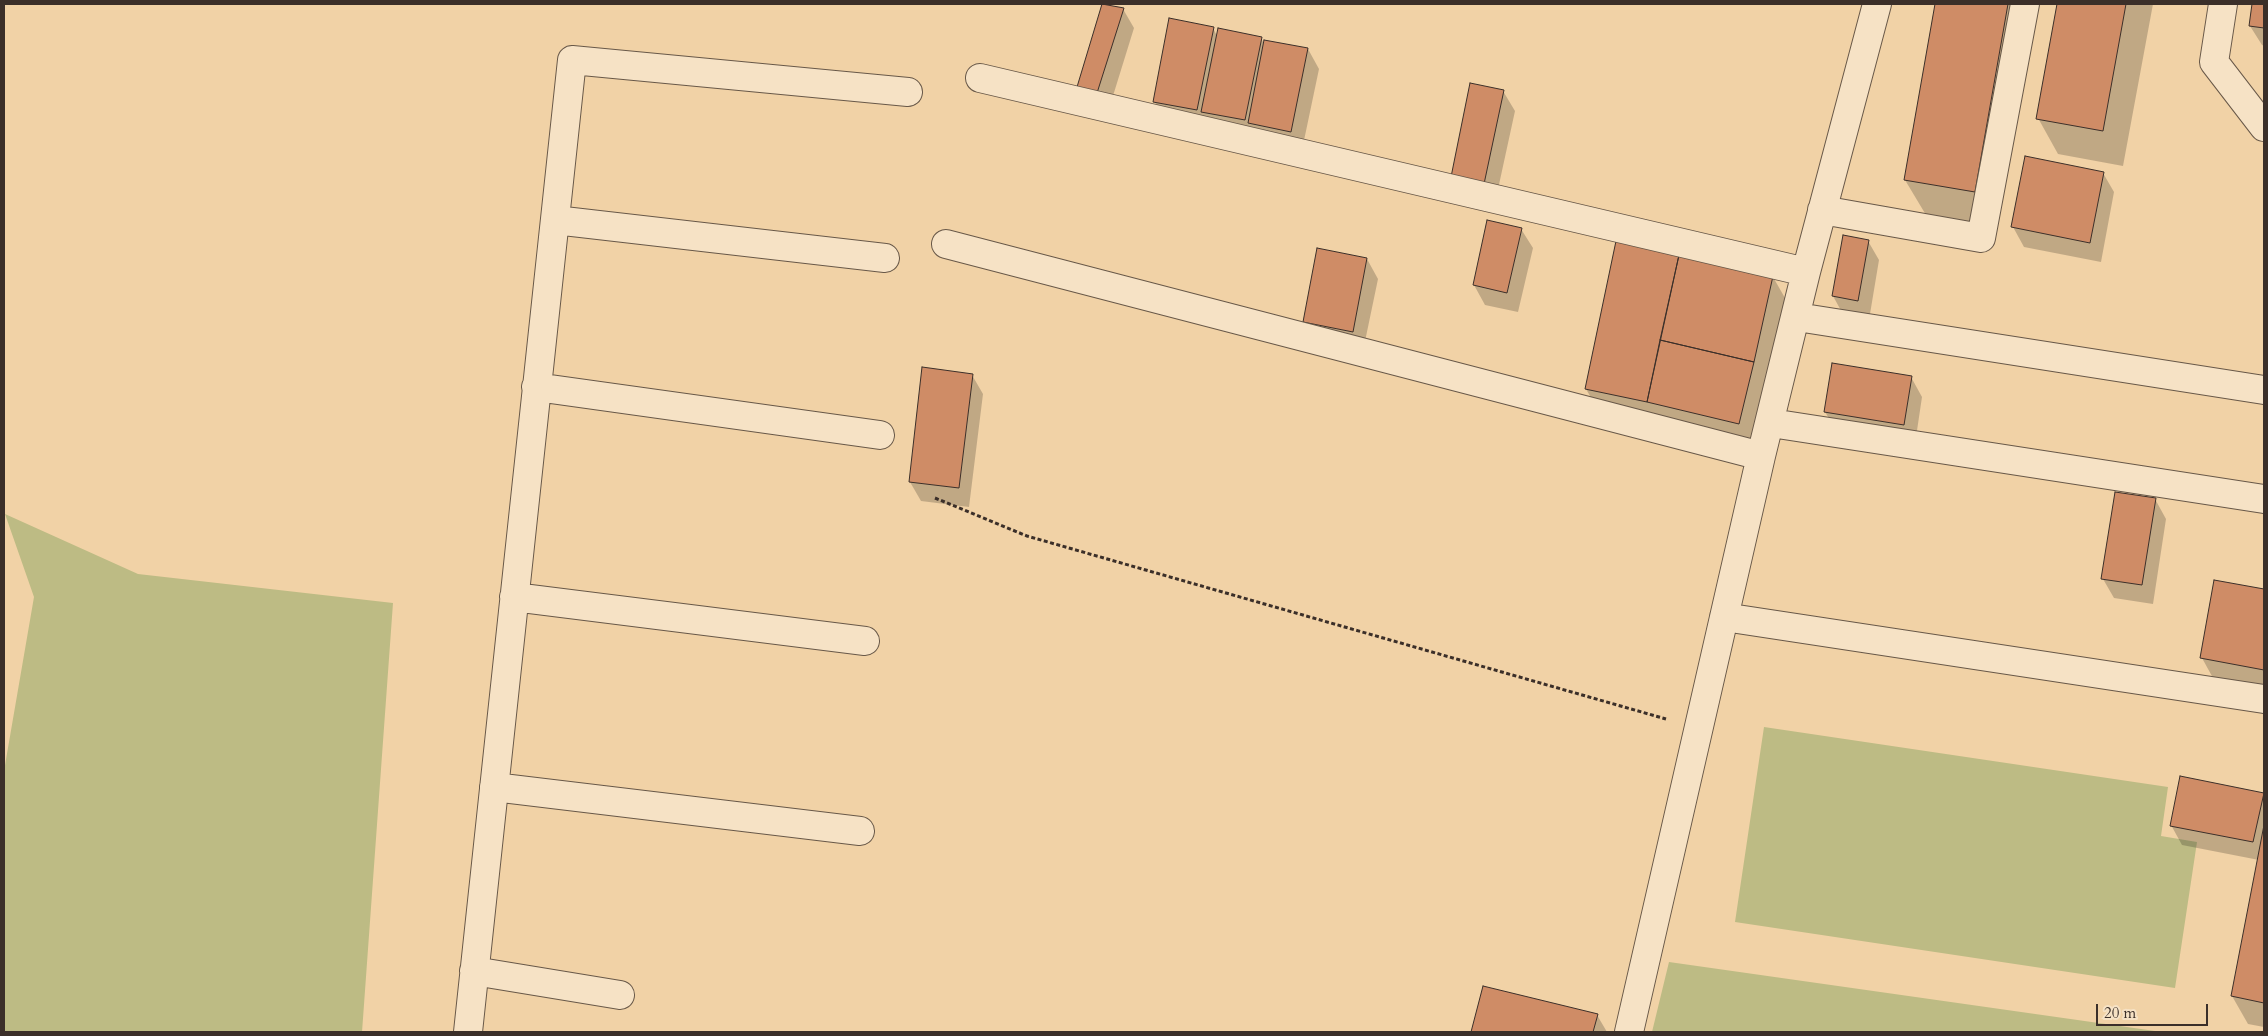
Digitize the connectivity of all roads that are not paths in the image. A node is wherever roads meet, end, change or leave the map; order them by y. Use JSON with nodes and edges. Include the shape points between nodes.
{"nodes":[{"id":1,"x":1878,"y":4,"type":"edge"},
{"id":2,"x":2025,"y":4,"type":"edge"},
{"id":3,"x":2223,"y":4,"type":"edge"},
{"id":4,"x":980,"y":78,"type":"dead end"},
{"id":5,"x":908,"y":92,"type":"dead end"},
{"id":6,"x":2264,"y":127,"type":"edge"},
{"id":7,"x":1822,"y":210,"type":"junction"},
{"id":8,"x":554,"y":220,"type":"junction"},
{"id":9,"x":946,"y":244,"type":"dead end"},
{"id":10,"x":885,"y":258,"type":"dead end"},
{"id":11,"x":1806,"y":272,"type":"junction"},
{"id":12,"x":1797,"y":317,"type":"junction"},
{"id":13,"x":536,"y":387,"type":"junction"},
{"id":14,"x":2264,"y":390,"type":"edge"},
{"id":15,"x":1771,"y":423,"type":"junction"},
{"id":16,"x":880,"y":435,"type":"dead end"},
{"id":17,"x":1762,"y":456,"type":"junction"},
{"id":18,"x":2264,"y":499,"type":"edge"},
{"id":19,"x":514,"y":597,"type":"junction"},
{"id":20,"x":1724,"y":617,"type":"junction"},
{"id":21,"x":865,"y":641,"type":"dead end"},
{"id":22,"x":2264,"y":699,"type":"edge"},
{"id":23,"x":494,"y":787,"type":"junction"},
{"id":24,"x":860,"y":831,"type":"dead end"},
{"id":25,"x":474,"y":972,"type":"junction"},
{"id":26,"x":620,"y":995,"type":"dead end"},
{"id":27,"x":468,"y":1032,"type":"edge"},
{"id":28,"x":1629,"y":1032,"type":"edge"}],
"edges":[{"from":1,"to":7,"type":"street"},
{"from":2,"to":7,"type":"street","via":[[1981,238]]},
{"from":3,"to":6,"type":"street","via":[[2214,62]]},
{"from":4,"to":11,"type":"street"},
{"from":5,"to":8,"type":"street","via":[[572,60]]},
{"from":7,"to":11,"type":"street"},
{"from":8,"to":10,"type":"street"},
{"from":8,"to":13,"type":"street"},
{"from":9,"to":17,"type":"street"},
{"from":11,"to":12,"type":"street"},
{"from":12,"to":14,"type":"street"},
{"from":12,"to":15,"type":"street"},
{"from":13,"to":16,"type":"street"},
{"from":13,"to":19,"type":"street"},
{"from":15,"to":17,"type":"street"},
{"from":15,"to":18,"type":"street"},
{"from":17,"to":20,"type":"street"},
{"from":19,"to":21,"type":"street"},
{"from":19,"to":23,"type":"street"},
{"from":20,"to":22,"type":"street"},
{"from":20,"to":28,"type":"street"},
{"from":23,"to":24,"type":"street"},
{"from":23,"to":25,"type":"street"},
{"from":25,"to":26,"type":"street"},
{"from":25,"to":27,"type":"street"}]}
